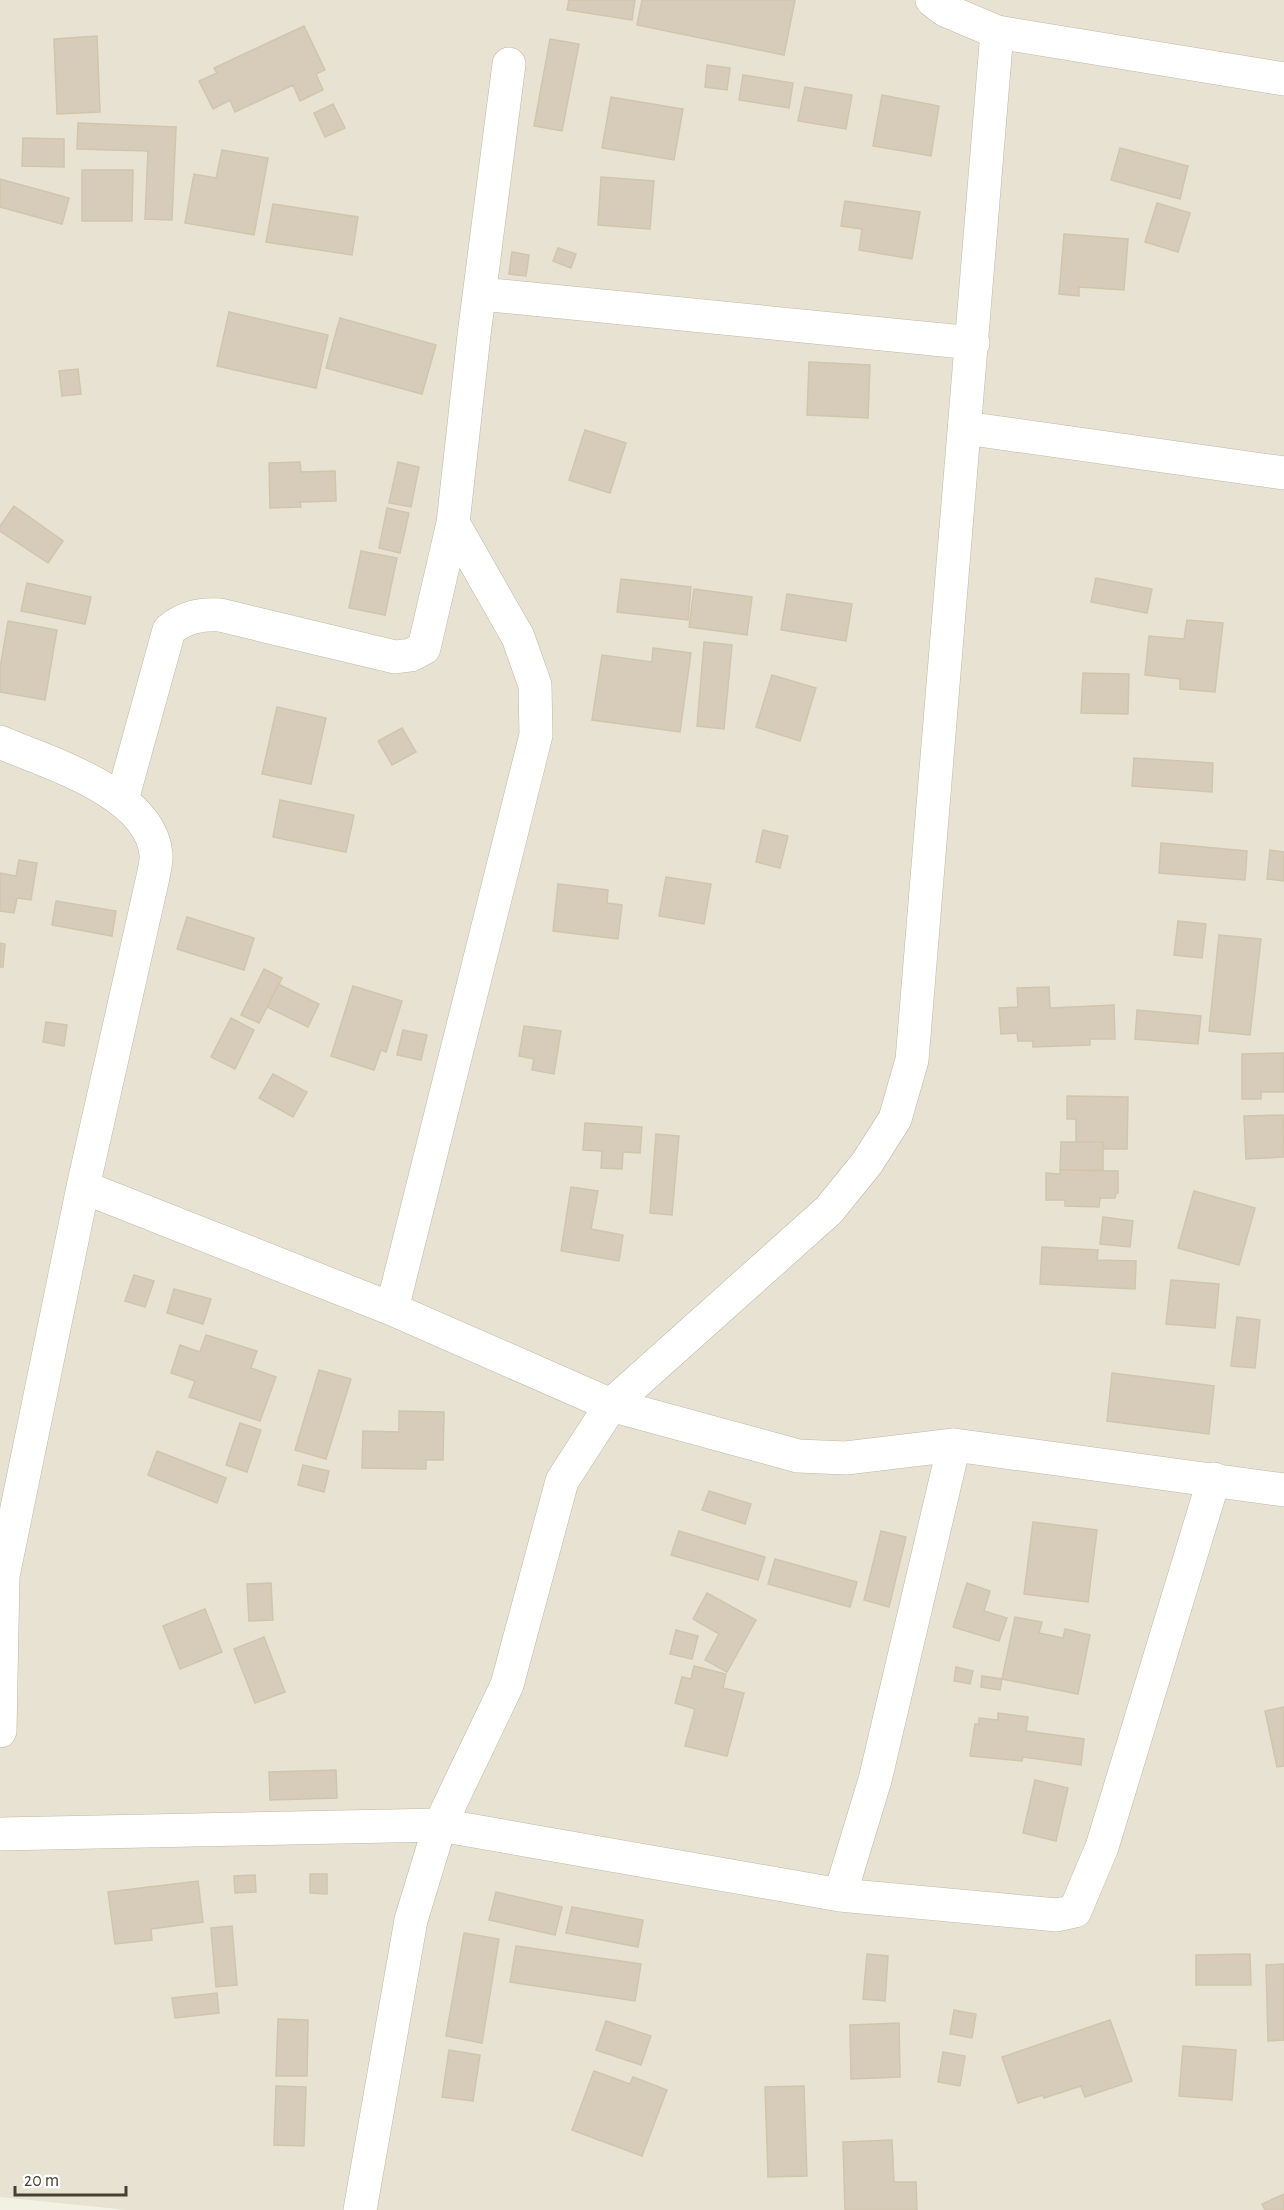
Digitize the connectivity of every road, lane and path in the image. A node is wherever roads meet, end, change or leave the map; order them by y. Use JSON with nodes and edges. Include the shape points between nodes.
{"nodes":[{"id":1,"x":932,"y":0,"type":"edge"},
{"id":2,"x":997,"y":32,"type":"junction"},
{"id":3,"x":509,"y":64,"type":"dead end"},
{"id":4,"x":1284,"y":79,"type":"edge"},
{"id":5,"x":481,"y":294,"type":"junction"},
{"id":6,"x":973,"y":343,"type":"junction"},
{"id":7,"x":965,"y":428,"type":"junction"},
{"id":8,"x":1284,"y":473,"type":"edge"},
{"id":9,"x":453,"y":523,"type":"junction"},
{"id":10,"x":0,"y":742,"type":"edge"},
{"id":11,"x":122,"y":800,"type":"junction"},
{"id":12,"x":83,"y":1187,"type":"junction"},
{"id":13,"x":392,"y":1309,"type":"junction"},
{"id":14,"x":611,"y":1405,"type":"junction"},
{"id":15,"x":954,"y":1445,"type":"junction"},
{"id":16,"x":1214,"y":1479,"type":"junction"},
{"id":17,"x":1284,"y":1490,"type":"edge"},
{"id":18,"x":2,"y":1569,"type":"edge"},
{"id":19,"x":0,"y":1731,"type":"edge"},
{"id":20,"x":440,"y":1825,"type":"junction"},
{"id":21,"x":0,"y":1834,"type":"edge"},
{"id":22,"x":840,"y":1895,"type":"junction"},
{"id":23,"x":360,"y":2210,"type":"edge"}],
"edges":[{"from":1,"to":2,"type":"street","via":[[945,10]]},
{"from":2,"to":4,"type":"street"},
{"from":2,"to":6,"type":"street"},
{"from":3,"to":5,"type":"street"},
{"from":5,"to":6,"type":"street"},
{"from":5,"to":9,"type":"street"},
{"from":6,"to":7,"type":"street"},
{"from":7,"to":8,"type":"street"},
{"from":7,"to":14,"type":"street","via":[[912,1060],[895,1119],[867,1163],[829,1210]]},
{"from":9,"to":11,"type":"street","via":[[424,648],[411,655],[395,657],[220,615],[192,617],[169,630]]},
{"from":9,"to":13,"type":"street","via":[[518,637],[536,685],[536,735]]},
{"from":10,"to":11,"type":"street","via":[[107,789]]},
{"from":11,"to":12,"type":"street","via":[[147,827],[156,854]]},
{"from":12,"to":13,"type":"street"},
{"from":12,"to":18,"type":"street"},
{"from":13,"to":14,"type":"street"},
{"from":14,"to":15,"type":"street","via":[[798,1456],[846,1458]]},
{"from":14,"to":20,"type":"street","via":[[562,1481],[507,1684]]},
{"from":15,"to":16,"type":"street"},
{"from":15,"to":22,"type":"street","via":[[875,1780]]},
{"from":16,"to":17,"type":"street"},
{"from":16,"to":22,"type":"street","via":[[1102,1847],[1075,1911],[1058,1915]]},
{"from":18,"to":19,"type":"street"},
{"from":20,"to":21,"type":"street"},
{"from":20,"to":22,"type":"street"},
{"from":20,"to":23,"type":"street","via":[[411,1920]]}]}
